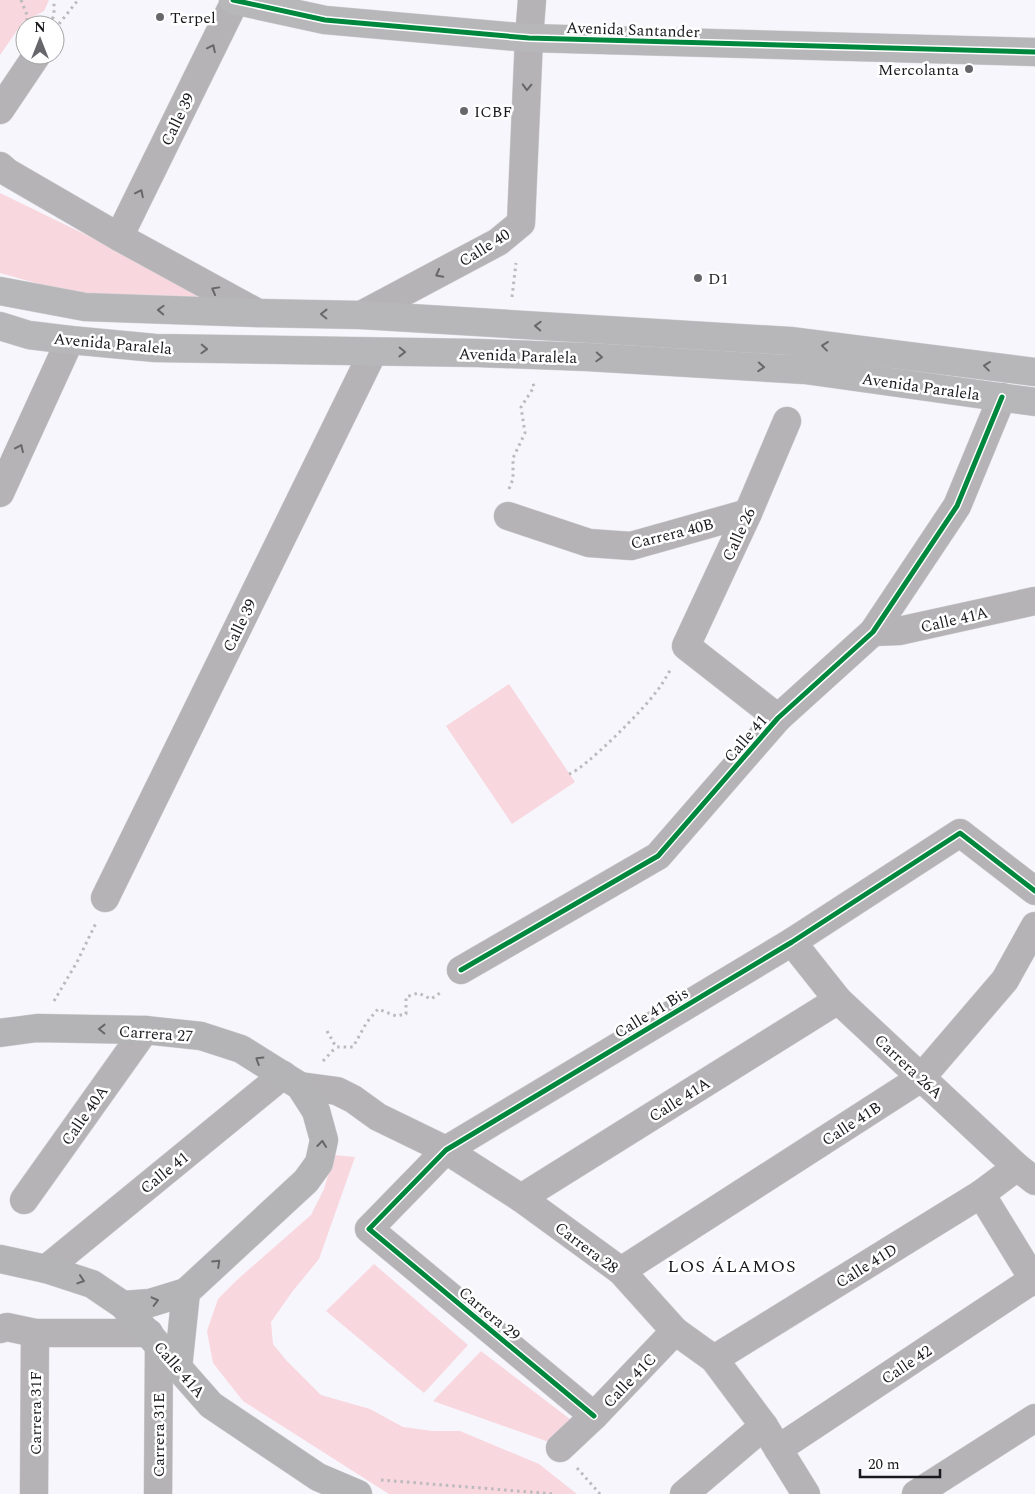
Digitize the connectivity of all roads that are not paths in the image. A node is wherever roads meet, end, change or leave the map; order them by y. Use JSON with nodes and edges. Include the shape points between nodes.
{"nodes":[{"id":1,"x":532,"y":0,"type":"edge"},
{"id":2,"x":234,"y":1,"type":"edge"},
{"id":3,"x":529,"y":38,"type":"junction"},
{"id":4,"x":1035,"y":52,"type":"edge"},
{"id":5,"x":30,"y":65,"type":"edge"},
{"id":6,"x":0,"y":110,"type":"edge"},
{"id":7,"x":0,"y":166,"type":"edge"},
{"id":8,"x":119,"y":237,"type":"junction"},
{"id":9,"x":0,"y":291,"type":"edge"},
{"id":10,"x":258,"y":313,"type":"junction"},
{"id":11,"x":362,"y":315,"type":"junction"},
{"id":12,"x":0,"y":326,"type":"edge"},
{"id":13,"x":70,"y":340,"type":"junction"},
{"id":14,"x":373,"y":352,"type":"junction"},
{"id":15,"x":1035,"y":372,"type":"edge"},
{"id":16,"x":1002,"y":398,"type":"junction"},
{"id":17,"x":1035,"y":402,"type":"edge"},
{"id":18,"x":787,"y":421,"type":"dead end"},
{"id":19,"x":0,"y":493,"type":"edge"},
{"id":20,"x":748,"y":513,"type":"junction"},
{"id":21,"x":508,"y":516,"type":"road end"},
{"id":22,"x":1035,"y":601,"type":"edge"},
{"id":23,"x":873,"y":632,"type":"junction"},
{"id":24,"x":778,"y":718,"type":"junction"},
{"id":25,"x":1035,"y":891,"type":"edge"},
{"id":26,"x":104,"y":898,"type":"road end"},
{"id":27,"x":1035,"y":926,"type":"edge"},
{"id":28,"x":792,"y":942,"type":"junction"},
{"id":29,"x":461,"y":970,"type":"road end"},
{"id":30,"x":838,"y":1000,"type":"junction"},
{"id":31,"x":145,"y":1030,"type":"junction"},
{"id":32,"x":0,"y":1033,"type":"edge"},
{"id":33,"x":921,"y":1078,"type":"junction"},
{"id":34,"x":292,"y":1081,"type":"junction"},
{"id":35,"x":446,"y":1150,"type":"junction"},
{"id":36,"x":1026,"y":1174,"type":"edge"},
{"id":37,"x":981,"y":1194,"type":"junction"},
{"id":38,"x":520,"y":1198,"type":"junction"},
{"id":39,"x":24,"y":1200,"type":"dead end"},
{"id":40,"x":369,"y":1229,"type":"joint"},
{"id":41,"x":0,"y":1259,"type":"edge"},
{"id":42,"x":46,"y":1269,"type":"junction"},
{"id":43,"x":621,"y":1271,"type":"junction"},
{"id":44,"x":1034,"y":1280,"type":"edge"},
{"id":45,"x":186,"y":1292,"type":"junction"},
{"id":46,"x":123,"y":1305,"type":"junction"},
{"id":47,"x":0,"y":1329,"type":"edge"},
{"id":48,"x":675,"y":1331,"type":"junction"},
{"id":49,"x":35,"y":1333,"type":"junction"},
{"id":50,"x":154,"y":1339,"type":"junction"},
{"id":51,"x":714,"y":1359,"type":"junction"},
{"id":52,"x":178,"y":1368,"type":"junction"},
{"id":53,"x":594,"y":1416,"type":"junction"},
{"id":54,"x":1035,"y":1418,"type":"edge"},
{"id":55,"x":764,"y":1426,"type":"junction"},
{"id":56,"x":560,"y":1448,"type":"road end"},
{"id":57,"x":778,"y":1449,"type":"junction"},
{"id":58,"x":367,"y":1487,"type":"edge"},
{"id":59,"x":34,"y":1494,"type":"edge"},
{"id":60,"x":158,"y":1494,"type":"edge"},
{"id":61,"x":684,"y":1494,"type":"edge"},
{"id":62,"x":806,"y":1494,"type":"edge"},
{"id":63,"x":916,"y":1494,"type":"edge"}],
"edges":[{"from":1,"to":3,"type":"street"},
{"from":2,"to":3,"type":"main road","name":"Avenida Santander","via":[[325,20]]},
{"from":8,"to":2,"type":"street","name":"Calle 39","one_way":true},
{"from":3,"to":4,"type":"main road","name":"Avenida Santander"},
{"from":3,"to":11,"type":"street","name":"Calle 40","one_way":true,"via":[[521,223],[498,242]]},
{"from":5,"to":6,"type":"street"},
{"from":7,"to":8,"type":"street"},
{"from":10,"to":8,"type":"street","one_way":true},
{"from":10,"to":9,"type":"main road","name":"Avenida Paralela","one_way":true,"via":[[85,307]]},
{"from":11,"to":10,"type":"main road","name":"Avenida Paralela","one_way":true},
{"from":15,"to":11,"type":"main road","name":"Avenida Paralela","one_way":true,"via":[[790,341]]},
{"from":12,"to":13,"type":"main road","name":"Avenida Paralela","via":[[29,335]]},
{"from":13,"to":14,"type":"main road","name":"Avenida Paralela","one_way":true,"via":[[165,348]]},
{"from":19,"to":13,"type":"street","one_way":true},
{"from":14,"to":16,"type":"main road","name":"Avenida Paralela","one_way":true,"via":[[649,360],[805,370]]},
{"from":14,"to":26,"type":"street","name":"Calle 39"},
{"from":16,"to":17,"type":"main road","name":"Avenida Paralela"},
{"from":16,"to":23,"type":"street","name":"Calle 41","via":[[957,506]]},
{"from":18,"to":20,"type":"street","name":"Calle 26"},
{"from":20,"to":21,"type":"street","name":"Carrera 40B","via":[[631,546],[589,543]]},
{"from":20,"to":24,"type":"street","name":"Calle 26","via":[[686,646]]},
{"from":22,"to":23,"type":"street","name":"Calle 41A","via":[[899,631]]},
{"from":23,"to":24,"type":"street","name":"Calle 41"},
{"from":24,"to":29,"type":"street","name":"Calle 41","via":[[658,856]]},
{"from":25,"to":28,"type":"street","name":"Calle 41 Bis","via":[[960,833]]},
{"from":27,"to":33,"type":"street","name":"Calle 41B","via":[[1005,980]]},
{"from":28,"to":30,"type":"street","name":"Carrera 26A"},
{"from":28,"to":35,"type":"street","name":"Calle 41 Bis"},
{"from":30,"to":33,"type":"street","name":"Carrera 26A"},
{"from":30,"to":38,"type":"street","name":"Calle 41A"},
{"from":31,"to":32,"type":"main road","name":"Carrera 27","one_way":true,"via":[[38,1028]]},
{"from":34,"to":31,"type":"main road","name":"Carrera 27","one_way":true,"via":[[241,1049],[202,1036]]},
{"from":31,"to":39,"type":"street","name":"Calle 40A"},
{"from":33,"to":36,"type":"street","name":"Carrera 26A"},
{"from":33,"to":43,"type":"street","name":"Calle 41B"},
{"from":34,"to":35,"type":"street","name":"Carrera 28","via":[[337,1091],[378,1117]]},
{"from":34,"to":42,"type":"street","name":"Calle 41"},
{"from":45,"to":34,"type":"main road","one_way":true,"via":[[306,1181],[318,1164],[324,1140],[316,1111]]},
{"from":35,"to":38,"type":"street","name":"Carrera 28"},
{"from":35,"to":40,"type":"street","name":"Calle 41 Bis"},
{"from":36,"to":37,"type":"street","name":"Calle 41D"},
{"from":37,"to":44,"type":"street"},
{"from":37,"to":51,"type":"street","name":"Calle 41D"},
{"from":38,"to":43,"type":"street","name":"Carrera 28"},
{"from":40,"to":53,"type":"street","name":"Carrera 29"},
{"from":41,"to":42,"type":"main road","name":"Calle 41A"},
{"from":42,"to":46,"type":"main road","name":"Calle 41A","one_way":true,"via":[[92,1284]]},
{"from":43,"to":48,"type":"street","name":"Carrera 28"},
{"from":44,"to":57,"type":"street","name":"Calle 42"},
{"from":46,"to":45,"type":"main road","one_way":true,"via":[[150,1303]]},
{"from":45,"to":52,"type":"main road"},
{"from":46,"to":50,"type":"main road","name":"Calle 41A"},
{"from":47,"to":49,"type":"street","via":[[7,1326]]},
{"from":48,"to":51,"type":"street","name":"Carrera 28"},
{"from":48,"to":53,"type":"street","name":"Calle 41C"},
{"from":49,"to":50,"type":"street"},
{"from":49,"to":59,"type":"street","name":"Carrera 31F"},
{"from":50,"to":52,"type":"main road","name":"Calle 41A"},
{"from":50,"to":60,"type":"street","name":"Carrera 31E"},
{"from":51,"to":55,"type":"street","name":"Carrera 28"},
{"from":52,"to":58,"type":"main road","name":"Calle 41A","via":[[211,1405],[318,1477]]},
{"from":53,"to":56,"type":"street","name":"Calle 41C"},
{"from":54,"to":63,"type":"street"},
{"from":55,"to":57,"type":"street","name":"Carrera 28"},
{"from":55,"to":61,"type":"street"},
{"from":57,"to":62,"type":"street","name":"Carrera 28"}]}
